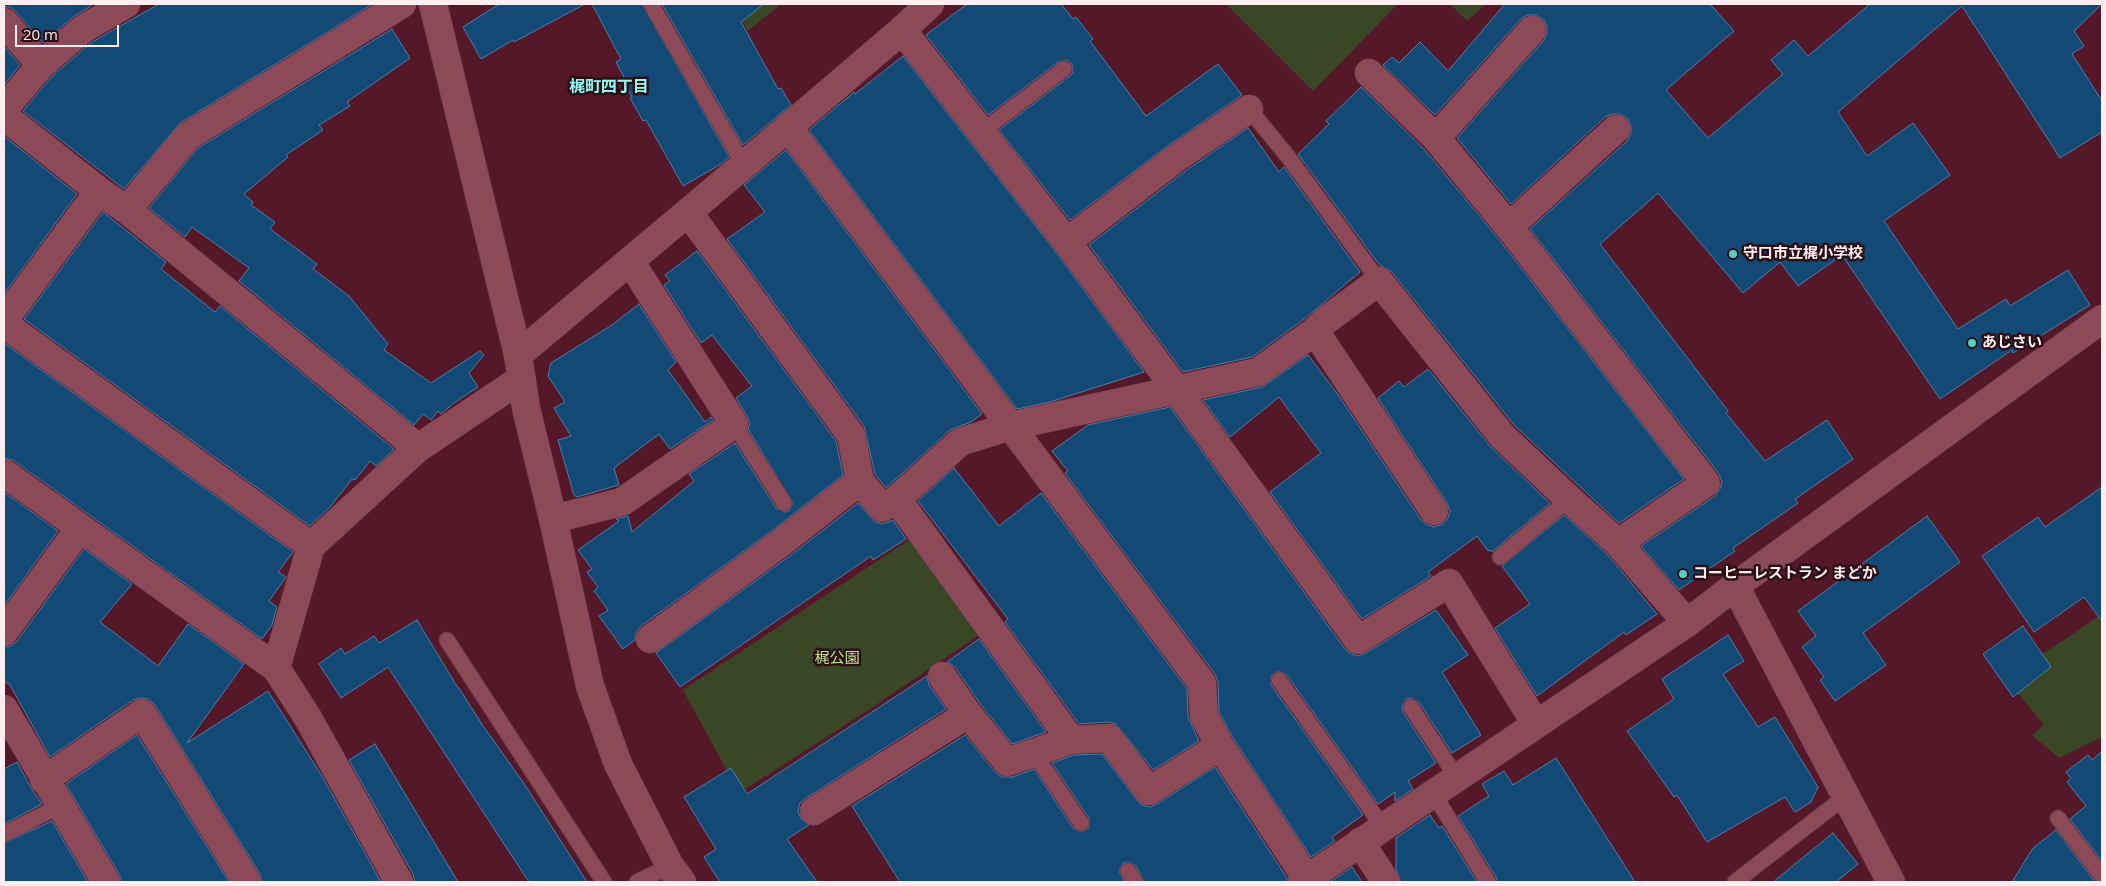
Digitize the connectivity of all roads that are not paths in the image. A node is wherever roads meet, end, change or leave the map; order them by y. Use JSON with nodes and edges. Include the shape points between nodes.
{"nodes":[{"id":1,"x":126,"y":4,"type":"edge"},
{"id":2,"x":402,"y":4,"type":"edge"},
{"id":3,"x":433,"y":4,"type":"edge"},
{"id":4,"x":651,"y":4,"type":"edge"},
{"id":5,"x":916,"y":12,"type":"edge"},
{"id":6,"x":4,"y":22,"type":"edge"},
{"id":7,"x":1532,"y":30,"type":"dead end"},
{"id":8,"x":40,"y":65,"type":"junction"},
{"id":9,"x":1064,"y":70,"type":"dead end"},
{"id":10,"x":1369,"y":73,"type":"dead end"},
{"id":11,"x":4,"y":109,"type":"edge"},
{"id":12,"x":1249,"y":109,"type":"joint"},
{"id":13,"x":4,"y":116,"type":"edge"},
{"id":14,"x":788,"y":128,"type":"junction"},
{"id":15,"x":1616,"y":129,"type":"dead end"},
{"id":16,"x":981,"y":132,"type":"junction"},
{"id":17,"x":1436,"y":138,"type":"junction"},
{"id":18,"x":744,"y":165,"type":"junction"},
{"id":19,"x":99,"y":191,"type":"junction"},
{"id":20,"x":127,"y":210,"type":"junction"},
{"id":21,"x":688,"y":212,"type":"junction"},
{"id":22,"x":1509,"y":227,"type":"junction"},
{"id":23,"x":1067,"y":242,"type":"junction"},
{"id":24,"x":630,"y":261,"type":"junction"},
{"id":25,"x":1379,"y":281,"type":"junction"},
{"id":26,"x":2102,"y":319,"type":"edge"},
{"id":27,"x":4,"y":320,"type":"edge"},
{"id":28,"x":4,"y":324,"type":"edge"},
{"id":29,"x":1315,"y":331,"type":"junction"},
{"id":30,"x":520,"y":367,"type":"junction"},
{"id":31,"x":1176,"y":389,"type":"junction"},
{"id":32,"x":734,"y":424,"type":"junction"},
{"id":33,"x":1011,"y":426,"type":"junction"},
{"id":34,"x":418,"y":448,"type":"junction"},
{"id":35,"x":4,"y":473,"type":"edge"},
{"id":36,"x":860,"y":481,"type":"junction"},
{"id":37,"x":898,"y":499,"type":"junction"},
{"id":38,"x":1569,"y":500,"type":"junction"},
{"id":39,"x":784,"y":503,"type":"dead end"},
{"id":40,"x":1434,"y":512,"type":"dead end"},
{"id":41,"x":553,"y":519,"type":"junction"},
{"id":42,"x":80,"y":528,"type":"junction"},
{"id":43,"x":1618,"y":542,"type":"junction"},
{"id":44,"x":311,"y":546,"type":"junction"},
{"id":45,"x":1500,"y":557,"type":"dead end"},
{"id":46,"x":1735,"y":586,"type":"junction"},
{"id":47,"x":1687,"y":623,"type":"junction"},
{"id":48,"x":4,"y":632,"type":"edge"},
{"id":49,"x":650,"y":639,"type":"dead end"},
{"id":50,"x":447,"y":640,"type":"dead end"},
{"id":51,"x":276,"y":668,"type":"junction"},
{"id":52,"x":942,"y":676,"type":"dead end"},
{"id":53,"x":1279,"y":680,"type":"dead end"},
{"id":54,"x":1411,"y":707,"type":"dead end"},
{"id":55,"x":4,"y":709,"type":"edge"},
{"id":56,"x":968,"y":714,"type":"junction"},
{"id":57,"x":1536,"y":724,"type":"junction"},
{"id":58,"x":1071,"y":740,"type":"junction"},
{"id":59,"x":1220,"y":746,"type":"junction"},
{"id":60,"x":1034,"y":753,"type":"junction"},
{"id":61,"x":1457,"y":778,"type":"junction"},
{"id":62,"x":44,"y":780,"type":"junction"},
{"id":63,"x":1433,"y":793,"type":"junction"},
{"id":64,"x":1846,"y":796,"type":"junction"},
{"id":65,"x":60,"y":806,"type":"junction"},
{"id":66,"x":814,"y":811,"type":"dead end"},
{"id":67,"x":2058,"y":818,"type":"dead end"},
{"id":68,"x":1081,"y":824,"type":"dead end"},
{"id":69,"x":1383,"y":827,"type":"junction"},
{"id":70,"x":4,"y":834,"type":"edge"},
{"id":71,"x":1360,"y":842,"type":"junction"},
{"id":72,"x":676,"y":874,"type":"edge"},
{"id":73,"x":2102,"y":876,"type":"edge"},
{"id":74,"x":1305,"y":880,"type":"edge"},
{"id":75,"x":106,"y":882,"type":"edge"},
{"id":76,"x":247,"y":882,"type":"edge"},
{"id":77,"x":399,"y":882,"type":"edge"},
{"id":78,"x":604,"y":882,"type":"edge"},
{"id":79,"x":637,"y":882,"type":"edge"},
{"id":80,"x":1386,"y":882,"type":"edge"},
{"id":81,"x":1488,"y":882,"type":"edge"},
{"id":82,"x":1734,"y":882,"type":"edge"},
{"id":83,"x":1891,"y":882,"type":"edge"}],
"edges":[{"from":1,"to":8,"type":"street","via":[[83,29]]},
{"from":2,"to":20,"type":"street","via":[[188,136]]},
{"from":3,"to":30,"type":"street"},
{"from":4,"to":18,"type":"lane"},
{"from":5,"to":14,"type":"street"},
{"from":5,"to":16,"type":"street"},
{"from":6,"to":8,"type":"street"},
{"from":7,"to":17,"type":"street"},
{"from":8,"to":11,"type":"street"},
{"from":9,"to":16,"type":"lane"},
{"from":10,"to":17,"type":"street"},
{"from":12,"to":23,"type":"street","via":[[1175,159]]},
{"from":12,"to":25,"type":"lane","via":[[1290,158]]},
{"from":13,"to":19,"type":"street"},
{"from":14,"to":18,"type":"street"},
{"from":14,"to":33,"type":"street"},
{"from":15,"to":22,"type":"street"},
{"from":16,"to":23,"type":"street"},
{"from":17,"to":22,"type":"street"},
{"from":18,"to":21,"type":"street"},
{"from":19,"to":20,"type":"street"},
{"from":19,"to":27,"type":"street"},
{"from":20,"to":34,"type":"street"},
{"from":21,"to":24,"type":"street"},
{"from":21,"to":36,"type":"street","via":[[851,435]]},
{"from":22,"to":43,"type":"street","via":[[1706,483]]},
{"from":23,"to":31,"type":"street"},
{"from":24,"to":30,"type":"street"},
{"from":24,"to":32,"type":"street"},
{"from":25,"to":29,"type":"street"},
{"from":25,"to":38,"type":"street","via":[[1502,436]]},
{"from":26,"to":46,"type":"street"},
{"from":28,"to":44,"type":"street"},
{"from":29,"to":31,"type":"street","via":[[1258,372]]},
{"from":29,"to":40,"type":"street"},
{"from":30,"to":34,"type":"street"},
{"from":30,"to":41,"type":"street","via":[[526,408]]},
{"from":31,"to":33,"type":"street"},
{"from":31,"to":57,"type":"street","via":[[1358,640],[1449,584]]},
{"from":32,"to":39,"type":"lane"},
{"from":32,"to":41,"type":"street","via":[[622,502]]},
{"from":33,"to":37,"type":"street","via":[[960,442]]},
{"from":33,"to":59,"type":"street","via":[[1202,683],[1204,716]]},
{"from":34,"to":44,"type":"street"},
{"from":35,"to":42,"type":"street"},
{"from":36,"to":37,"type":"street","via":[[882,508]]},
{"from":36,"to":49,"type":"street"},
{"from":37,"to":58,"type":"street"},
{"from":38,"to":43,"type":"street"},
{"from":38,"to":45,"type":"lane"},
{"from":41,"to":72,"type":"street","via":[[590,686],[618,764]]},
{"from":42,"to":48,"type":"street"},
{"from":42,"to":51,"type":"street"},
{"from":43,"to":47,"type":"street"},
{"from":44,"to":51,"type":"street"},
{"from":46,"to":47,"type":"street"},
{"from":46,"to":64,"type":"street"},
{"from":47,"to":57,"type":"street"},
{"from":50,"to":78,"type":"lane"},
{"from":51,"to":77,"type":"street","via":[[308,718]]},
{"from":52,"to":56,"type":"street"},
{"from":53,"to":69,"type":"lane"},
{"from":54,"to":61,"type":"lane"},
{"from":55,"to":62,"type":"street"},
{"from":56,"to":60,"type":"street","via":[[1007,762]]},
{"from":56,"to":66,"type":"street"},
{"from":57,"to":61,"type":"street"},
{"from":58,"to":59,"type":"street","via":[[1109,738],[1149,791]]},
{"from":58,"to":60,"type":"street"},
{"from":59,"to":74,"type":"street"},
{"from":60,"to":68,"type":"lane"},
{"from":61,"to":63,"type":"street"},
{"from":62,"to":65,"type":"street"},
{"from":62,"to":76,"type":"street","via":[[142,713]]},
{"from":63,"to":69,"type":"street"},
{"from":63,"to":81,"type":"lane"},
{"from":64,"to":82,"type":"lane"},
{"from":64,"to":83,"type":"street"},
{"from":65,"to":70,"type":"lane"},
{"from":65,"to":75,"type":"street"},
{"from":67,"to":73,"type":"lane"},
{"from":69,"to":71,"type":"street"},
{"from":71,"to":74,"type":"street"},
{"from":71,"to":80,"type":"street"},
{"from":72,"to":79,"type":"lane"}]}
